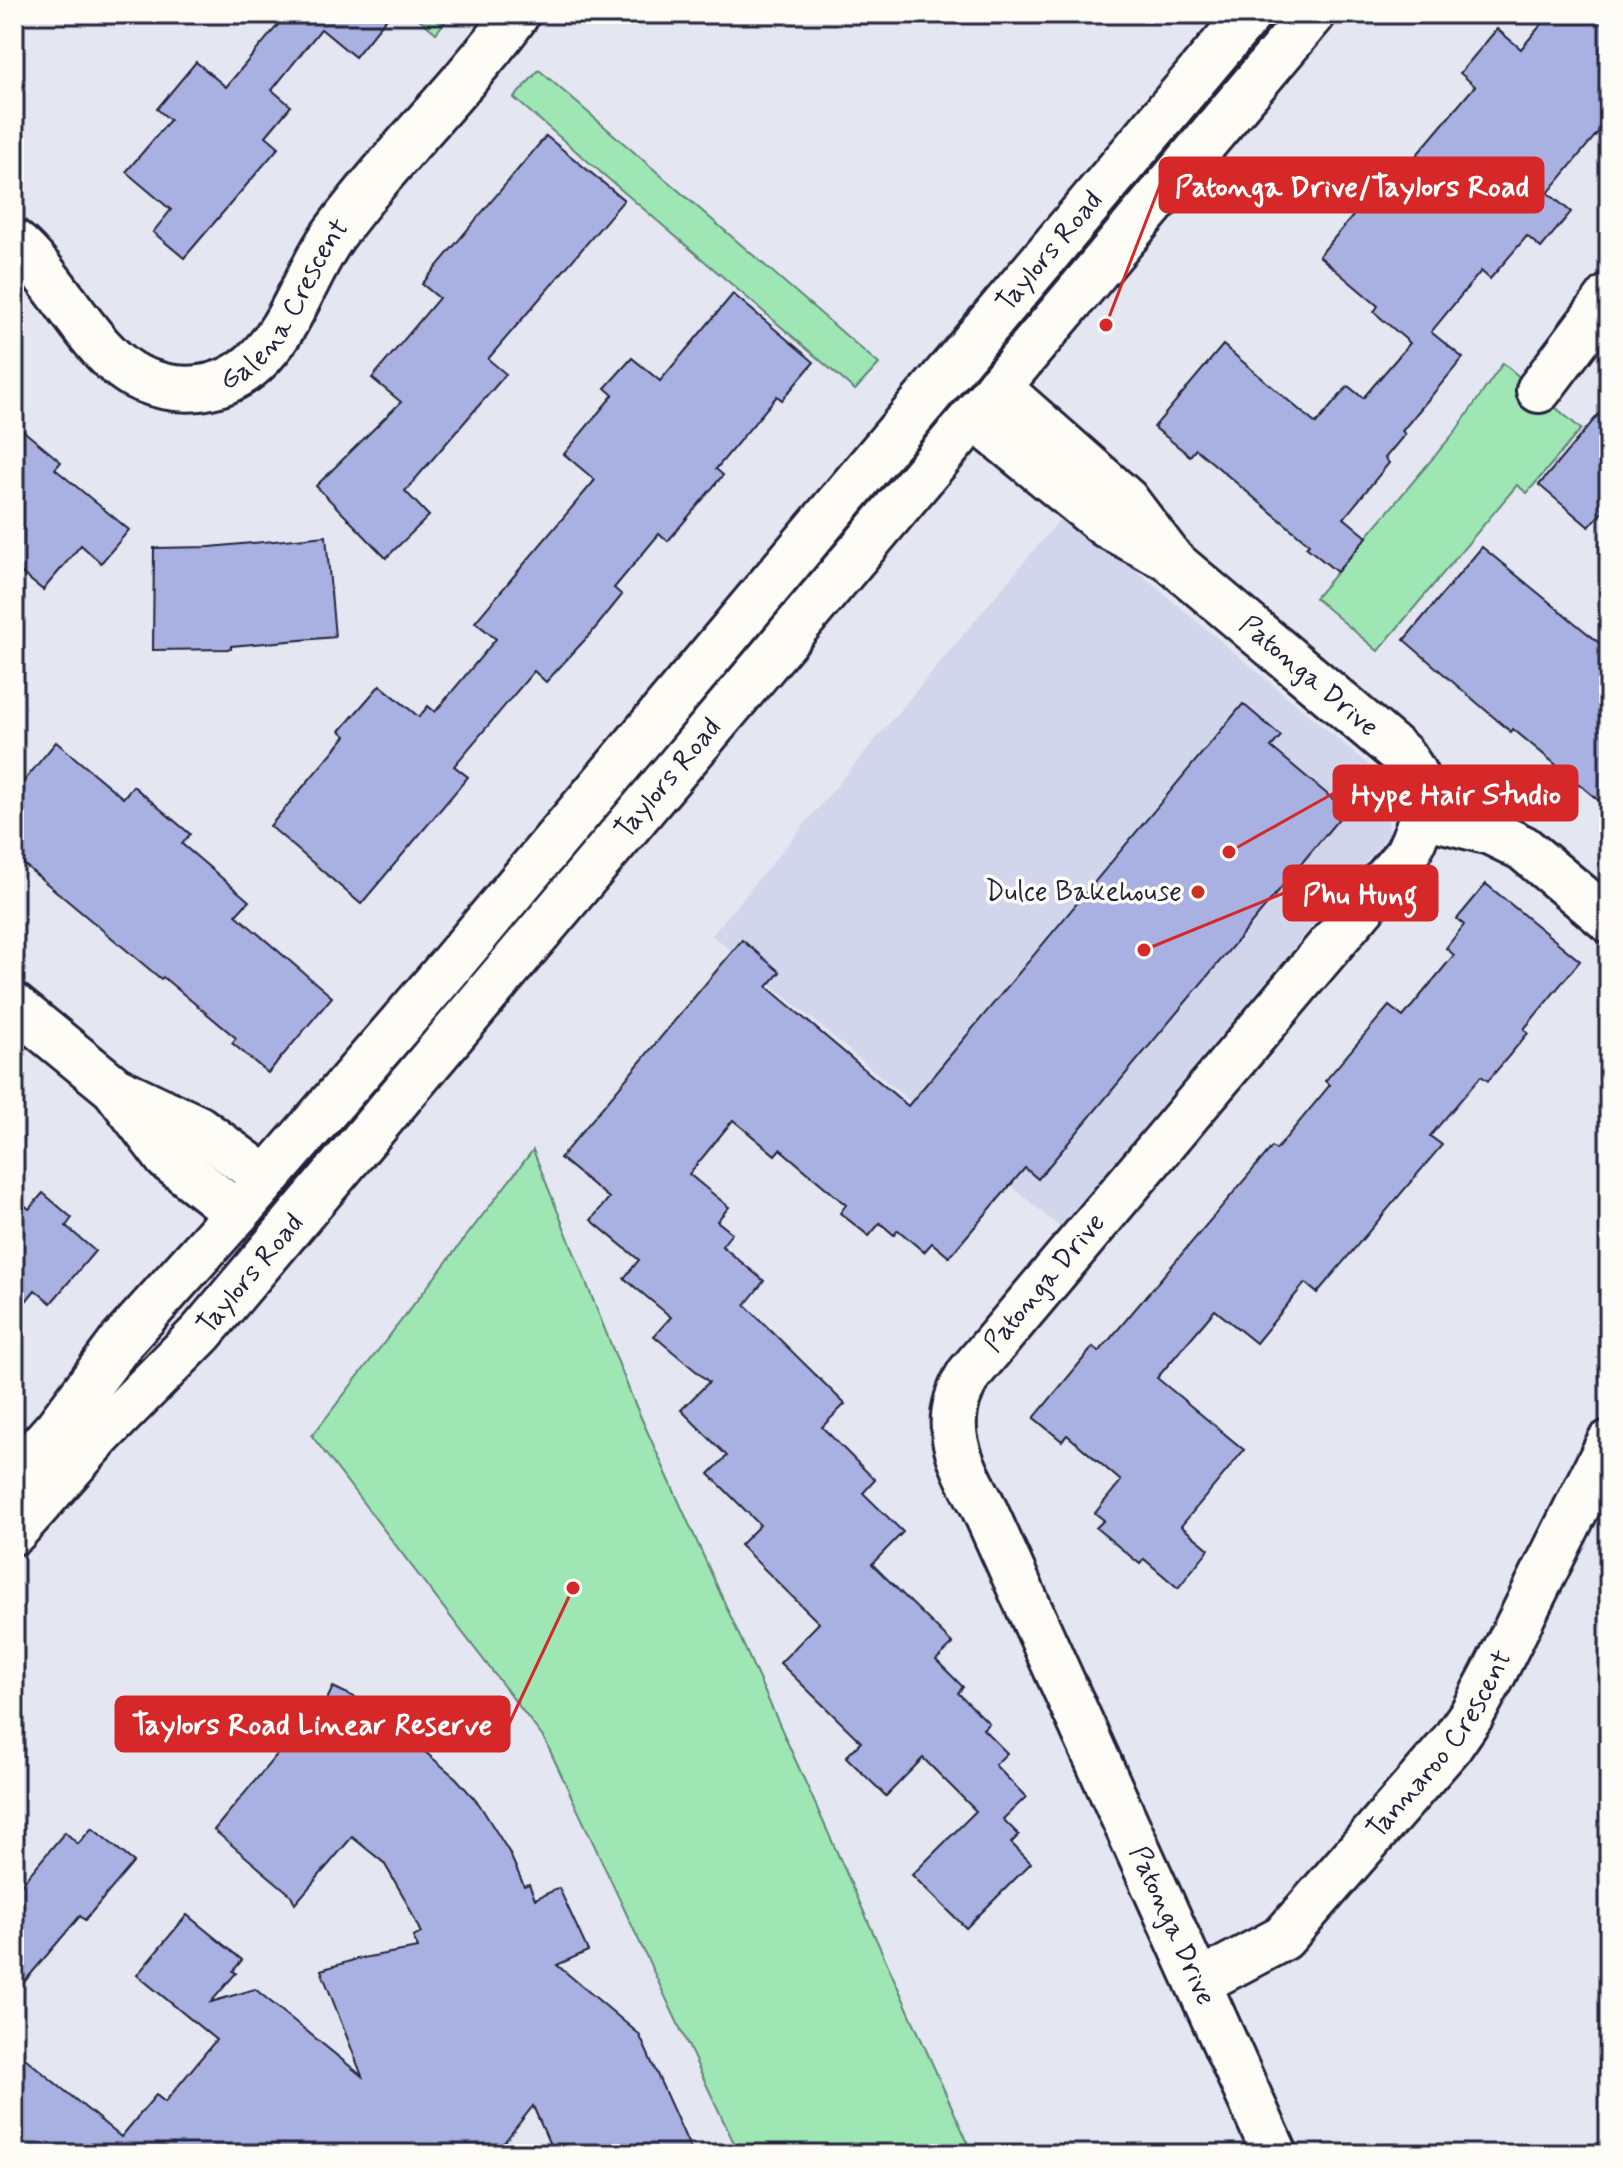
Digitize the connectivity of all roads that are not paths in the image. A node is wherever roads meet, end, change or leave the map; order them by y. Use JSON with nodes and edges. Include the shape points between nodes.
{"nodes":[{"id":1,"x":517,"y":14,"type":"edge"},
{"id":2,"x":1249,"y":14,"type":"edge"},
{"id":3,"x":1313,"y":14,"type":"edge"},
{"id":4,"x":14,"y":242,"type":"edge"},
{"id":5,"x":1609,"y":297,"type":"edge"},
{"id":6,"x":951,"y":368,"type":"junction"},
{"id":7,"x":1539,"y":390,"type":"dead end"},
{"id":8,"x":986,"y":402,"type":"junction"},
{"id":9,"x":704,"y":664,"type":"junction"},
{"id":10,"x":740,"y":694,"type":"junction"},
{"id":11,"x":1423,"y":815,"type":"junction"},
{"id":12,"x":1609,"y":920,"type":"edge"},
{"id":13,"x":14,"y":1006,"type":"edge"},
{"id":14,"x":114,"y":1088,"type":"junction"},
{"id":15,"x":266,"y":1178,"type":"junction"},
{"id":16,"x":237,"y":1213,"type":"junction"},
{"id":17,"x":290,"y":1224,"type":"junction"},
{"id":18,"x":1609,"y":1443,"type":"edge"},
{"id":19,"x":14,"y":1476,"type":"edge"},
{"id":20,"x":14,"y":1532,"type":"edge"},
{"id":21,"x":1198,"y":1983,"type":"junction"},
{"id":22,"x":1275,"y":2154,"type":"edge"}],
"edges":[{"from":1,"to":4,"type":"street","name":"Galena Crescent","via":[[347,217],[318,256],[278,333],[255,362],[233,378],[183,390],[160,386],[120,367]]},
{"from":2,"to":6,"type":"street","name":"Taylors Road"},
{"from":3,"to":8,"type":"street","name":"Taylors Road"},
{"from":5,"to":7,"type":"street"},
{"from":6,"to":8,"type":"street","name":"Patonga Drive"},
{"from":6,"to":9,"type":"street","name":"Taylors Road"},
{"from":8,"to":10,"type":"street","name":"Taylors Road"},
{"from":8,"to":11,"type":"street","name":"Patonga Drive","via":[[1126,500],[1172,561],[1401,754],[1418,780]]},
{"from":9,"to":10,"type":"street"},
{"from":9,"to":15,"type":"street","name":"Taylors Road"},
{"from":10,"to":17,"type":"street","name":"Taylors Road"},
{"from":11,"to":12,"type":"street","via":[[1490,832],[1523,848]]},
{"from":11,"to":21,"type":"street","name":"Patonga Drive","via":[[1407,854],[978,1363],[958,1390],[955,1404],[956,1449],[965,1472]]},
{"from":13,"to":14,"type":"street"},
{"from":14,"to":15,"type":"street","via":[[198,1128]]},
{"from":14,"to":16,"type":"street","via":[[167,1158]]},
{"from":15,"to":16,"type":"street","name":"Taylors Road"},
{"from":15,"to":17,"type":"street"},
{"from":16,"to":17,"type":"street"},
{"from":16,"to":19,"type":"street","name":"Taylors Road","via":[[122,1341]]},
{"from":17,"to":20,"type":"street","name":"Taylors Road","via":[[201,1333]]},
{"from":18,"to":21,"type":"street","name":"Tannaroo Crescent","via":[[1492,1677],[1450,1746],[1283,1938]]},
{"from":21,"to":22,"type":"street","name":"Patonga Drive"}]}
